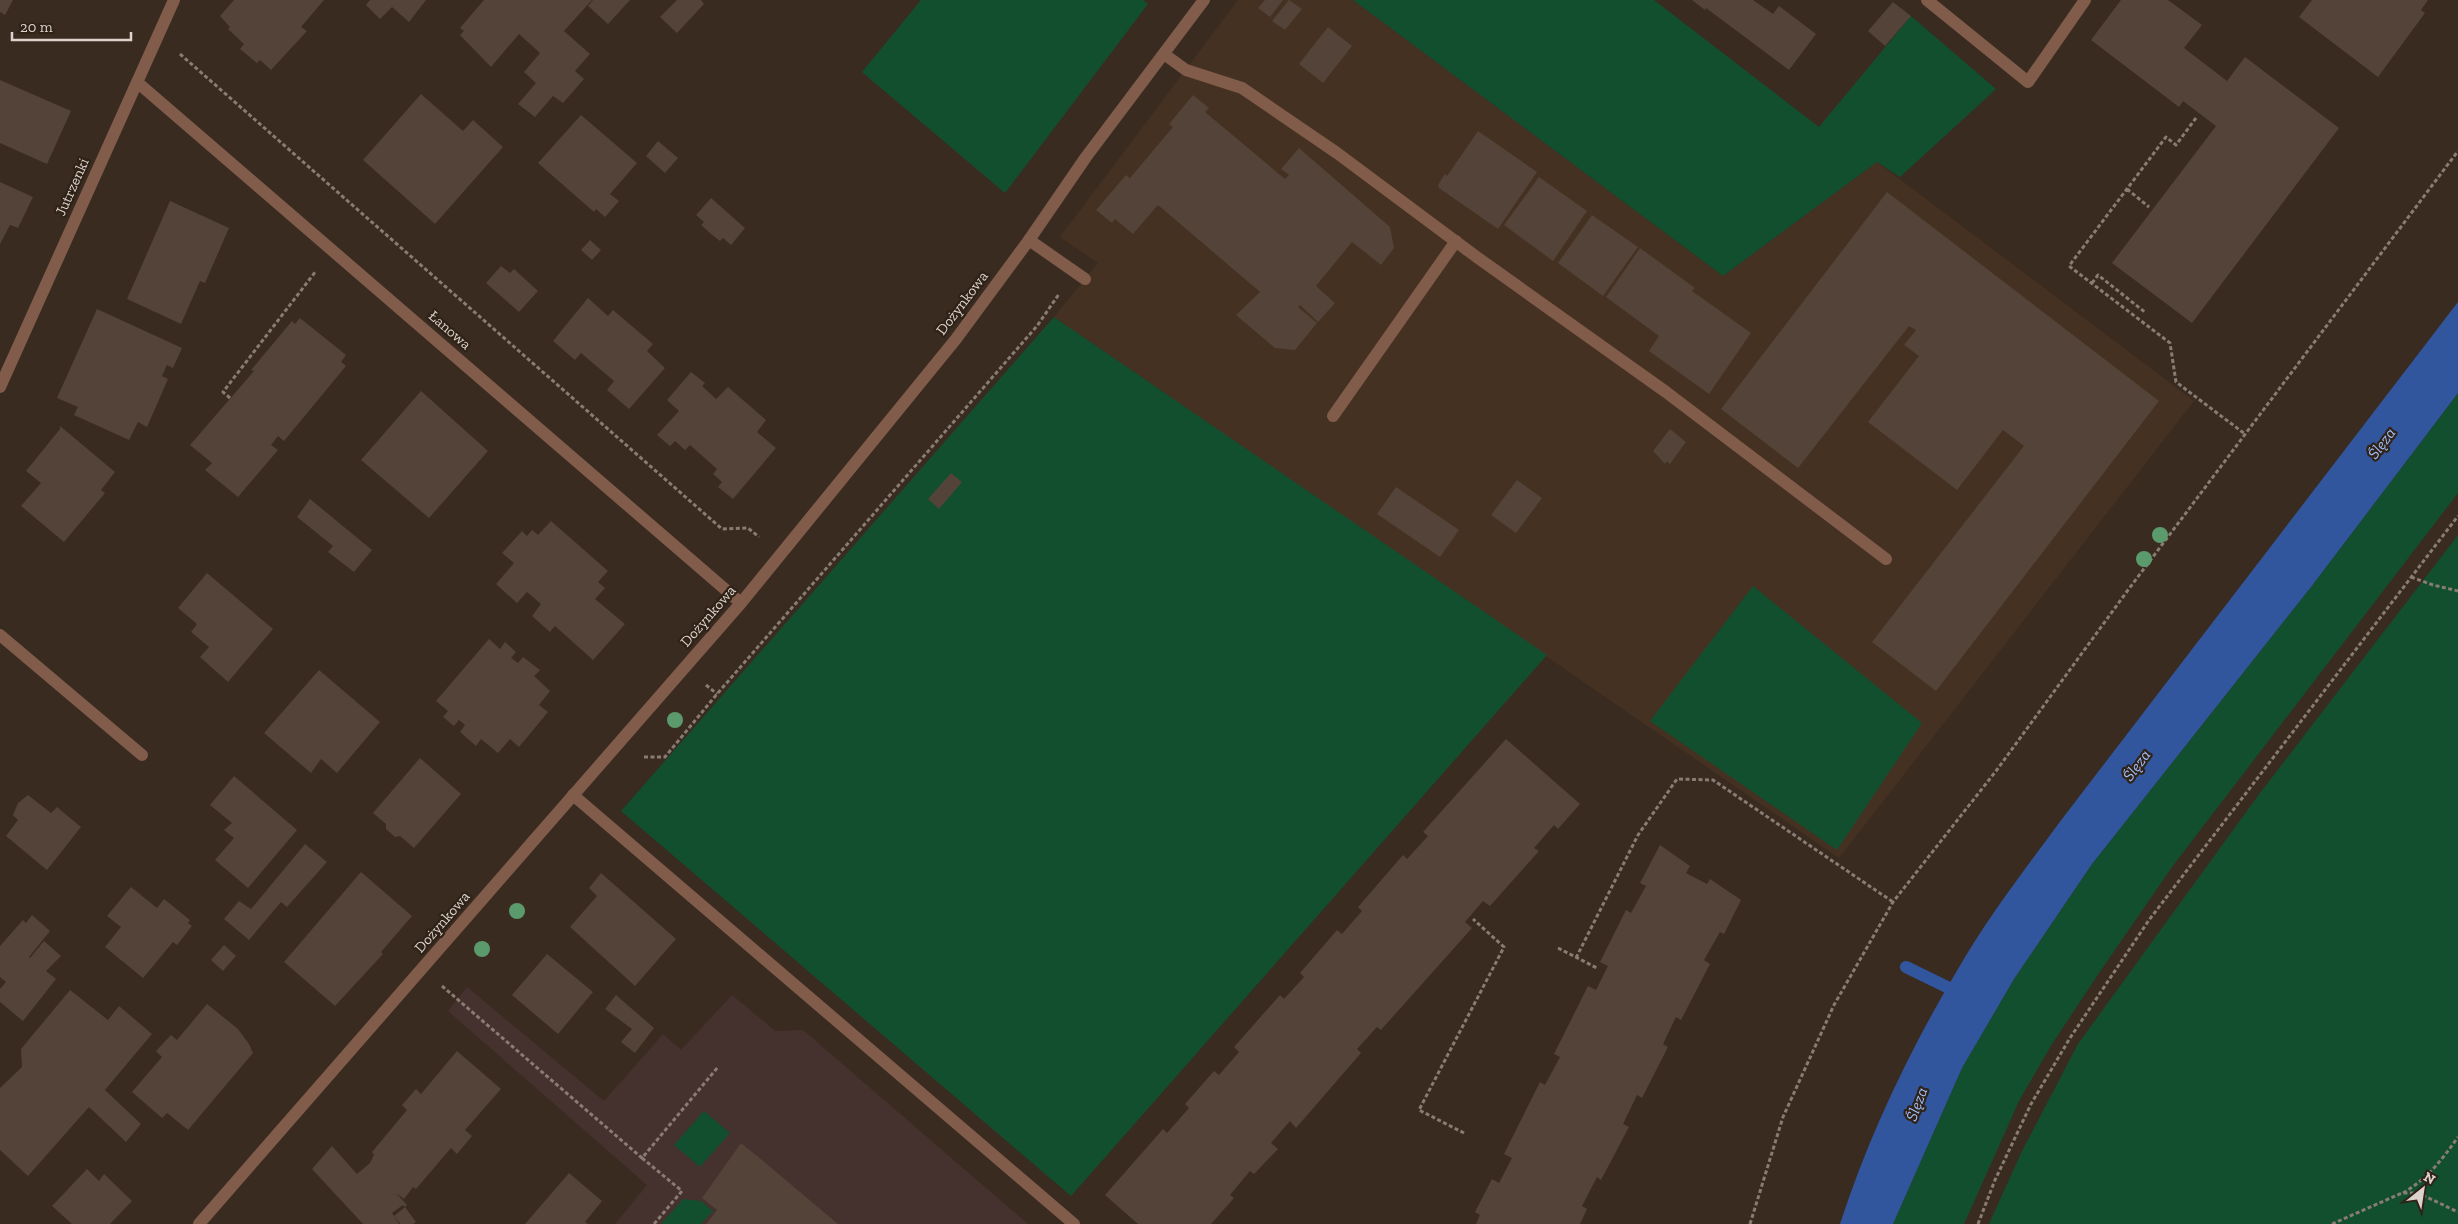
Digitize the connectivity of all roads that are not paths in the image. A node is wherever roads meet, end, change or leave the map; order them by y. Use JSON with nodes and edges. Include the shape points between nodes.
{"nodes":[{"id":1,"x":174,"y":0,"type":"edge"},
{"id":2,"x":1204,"y":0,"type":"edge"},
{"id":3,"x":1927,"y":0,"type":"edge"},
{"id":4,"x":2085,"y":0,"type":"edge"},
{"id":5,"x":1164,"y":54,"type":"junction"},
{"id":6,"x":137,"y":82,"type":"junction"},
{"id":7,"x":1029,"y":240,"type":"junction"},
{"id":8,"x":1456,"y":242,"type":"junction"},
{"id":9,"x":1085,"y":279,"type":"dead end"},
{"id":10,"x":0,"y":387,"type":"edge"},
{"id":11,"x":1333,"y":416,"type":"dead end"},
{"id":12,"x":1886,"y":559,"type":"dead end"},
{"id":13,"x":741,"y":604,"type":"junction"},
{"id":14,"x":0,"y":635,"type":"edge"},
{"id":15,"x":142,"y":755,"type":"dead end"},
{"id":16,"x":573,"y":795,"type":"junction"},
{"id":17,"x":199,"y":1224,"type":"edge"},
{"id":18,"x":1074,"y":1224,"type":"edge"}],
"edges":[{"from":1,"to":6,"type":"street","name":"Jutrzenki"},
{"from":2,"to":5,"type":"street","name":"Dożynkowa"},
{"from":3,"to":4,"type":"street","via":[[2028,82]]},
{"from":5,"to":7,"type":"street","name":"Dożynkowa","via":[[1086,157]]},
{"from":5,"to":8,"type":"street","via":[[1186,70],[1242,88],[1337,153]]},
{"from":6,"to":10,"type":"street","name":"Jutrzenki"},
{"from":6,"to":13,"type":"street","name":"Łanowa"},
{"from":7,"to":9,"type":"street"},
{"from":7,"to":13,"type":"street","name":"Dożynkowa","via":[[933,368]]},
{"from":8,"to":11,"type":"street"},
{"from":8,"to":12,"type":"street","via":[[1666,392]]},
{"from":13,"to":16,"type":"street","name":"Dożynkowa"},
{"from":14,"to":15,"type":"street"},
{"from":16,"to":17,"type":"street","name":"Dożynkowa"},
{"from":16,"to":18,"type":"street"}]}
